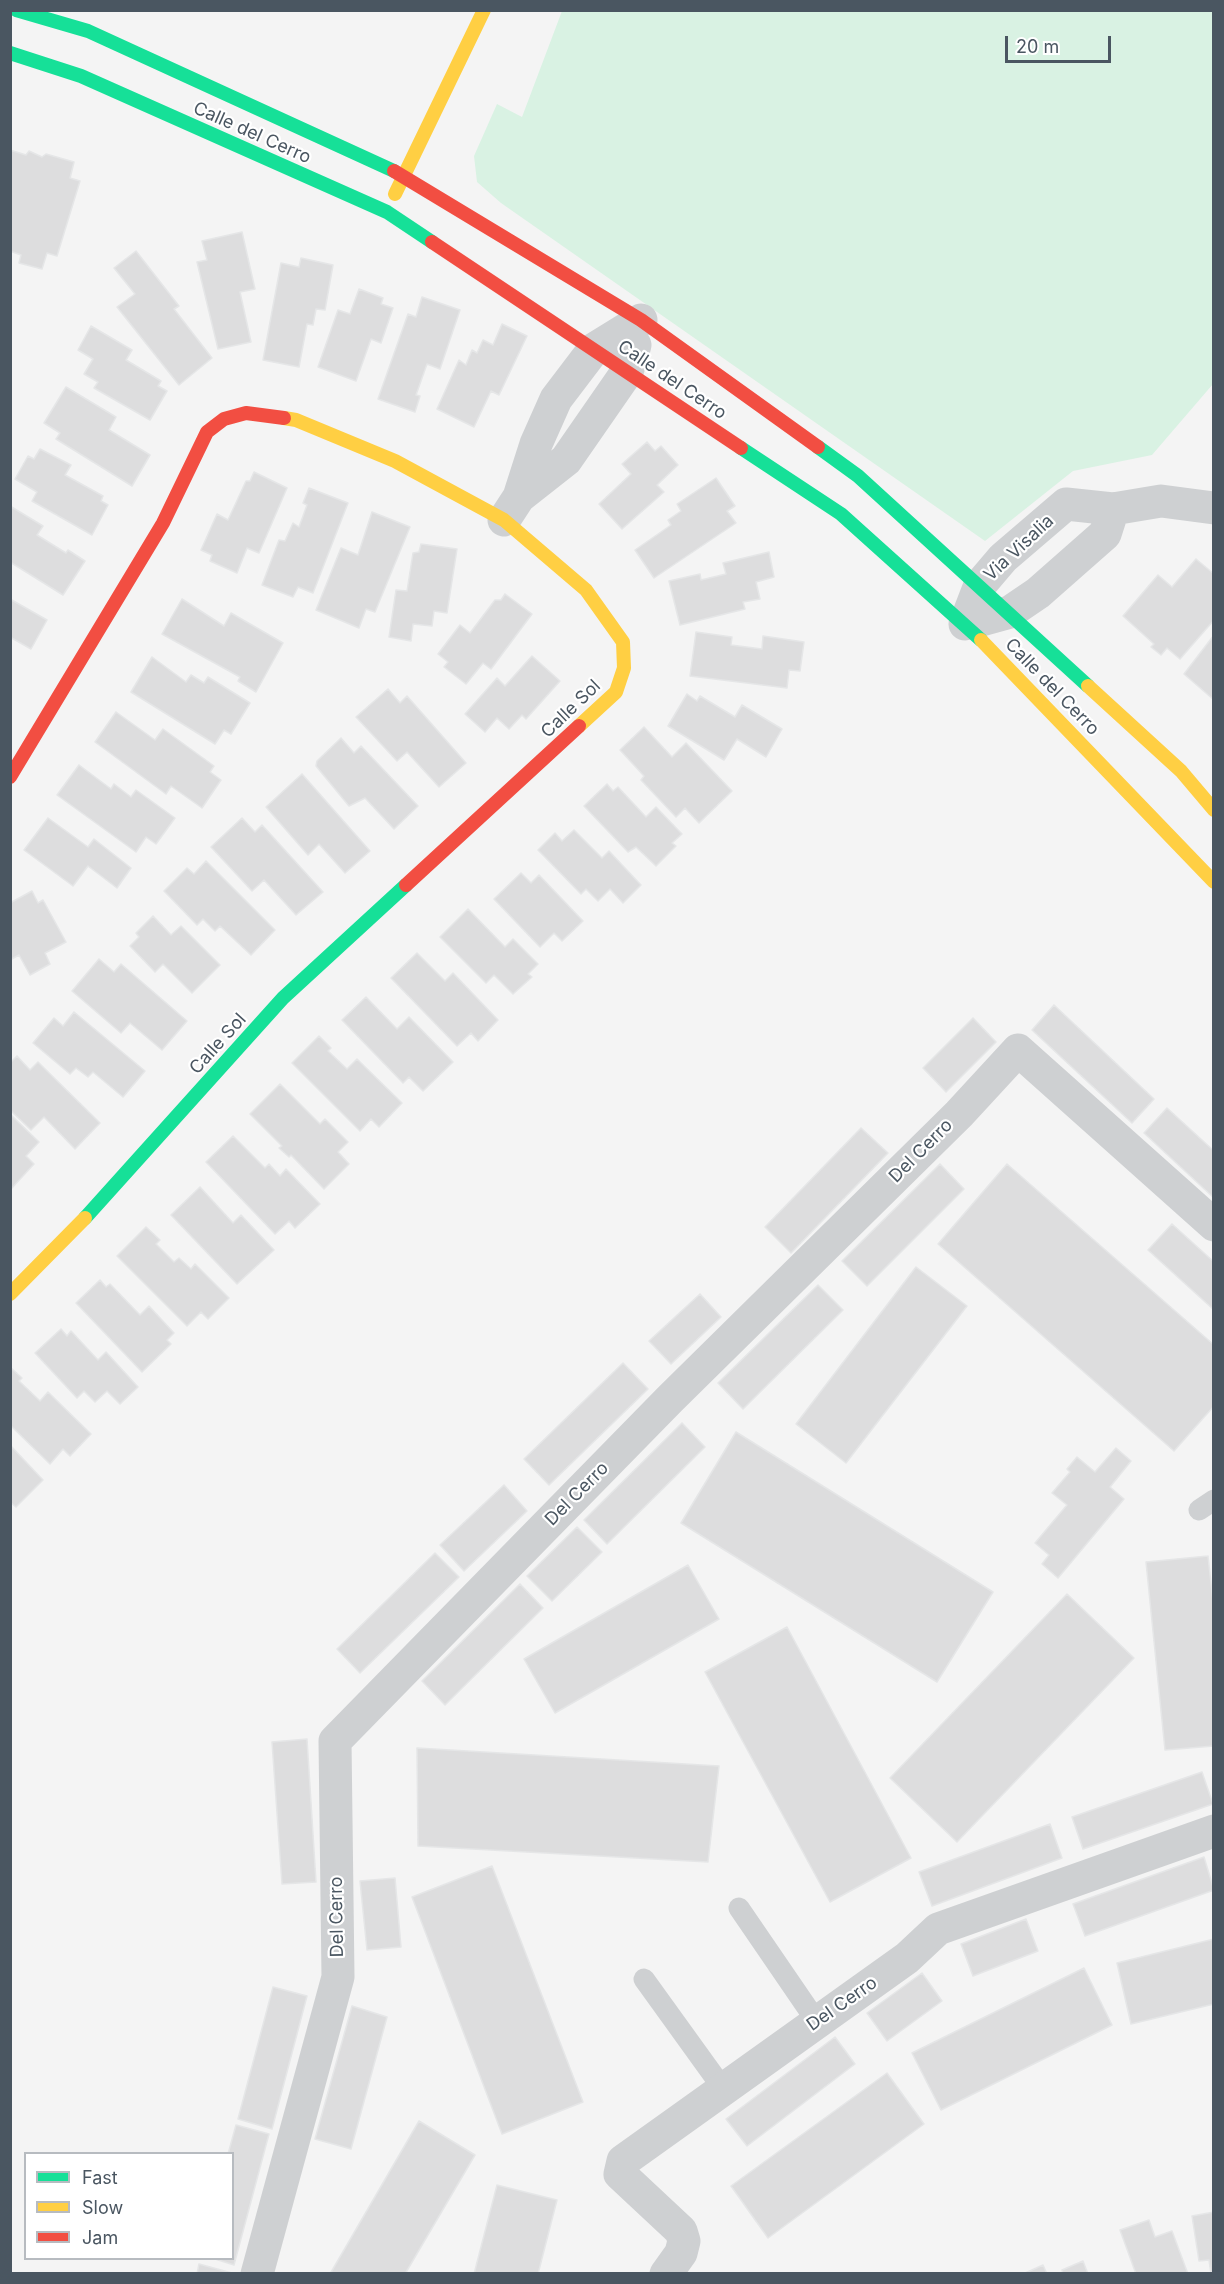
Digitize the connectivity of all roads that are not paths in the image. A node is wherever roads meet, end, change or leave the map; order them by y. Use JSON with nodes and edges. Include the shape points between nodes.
{"nodes":[{"id":1,"x":16,"y":10,"type":"edge"},
{"id":2,"x":484,"y":10,"type":"edge"},
{"id":3,"x":10,"y":53,"type":"edge"},
{"id":4,"x":402,"y":175,"type":"junction"},
{"id":5,"x":387,"y":212,"type":"junction"},
{"id":6,"x":641,"y":321,"type":"junction"},
{"id":7,"x":594,"y":349,"type":"junction"},
{"id":8,"x":627,"y":372,"type":"junction"},
{"id":9,"x":512,"y":508,"type":"junction"},
{"id":10,"x":1214,"y":508,"type":"edge"},
{"id":11,"x":1113,"y":509,"type":"junction"},
{"id":12,"x":980,"y":585,"type":"junction"},
{"id":13,"x":1010,"y":612,"type":"junction"},
{"id":14,"x":965,"y":624,"type":"junction"},
{"id":15,"x":10,"y":777,"type":"edge"},
{"id":16,"x":1214,"y":810,"type":"edge"},
{"id":17,"x":1214,"y":882,"type":"edge"},
{"id":18,"x":1214,"y":1225,"type":"edge"},
{"id":19,"x":10,"y":1294,"type":"edge"},
{"id":20,"x":1214,"y":1831,"type":"edge"},
{"id":21,"x":739,"y":1908,"type":"dead end"},
{"id":22,"x":644,"y":1979,"type":"dead end"},
{"id":23,"x":817,"y":2022,"type":"junction"},
{"id":24,"x":724,"y":2090,"type":"junction"},
{"id":25,"x":258,"y":2274,"type":"edge"},
{"id":26,"x":666,"y":2274,"type":"edge"}],
"edges":[{"from":1,"to":4,"type":"main road","name":"Calle del Cerro","via":[[88,31]]},
{"from":2,"to":4,"type":"main road"},
{"from":3,"to":5,"type":"main road","name":"Calle del Cerro","via":[[81,76]]},
{"from":4,"to":5,"type":"main road"},
{"from":4,"to":6,"type":"main road","name":"Calle del Cerro"},
{"from":5,"to":7,"type":"main road","name":"Calle del Cerro"},
{"from":6,"to":7,"type":"street"},
{"from":6,"to":8,"type":"street"},
{"from":6,"to":12,"type":"main road","name":"Calle del Cerro","via":[[858,476]]},
{"from":7,"to":8,"type":"main road","name":"Calle del Cerro"},
{"from":7,"to":9,"type":"street","via":[[556,399]]},
{"from":8,"to":9,"type":"street","via":[[566,460]]},
{"from":8,"to":14,"type":"main road","name":"Calle del Cerro","via":[[841,514]]},
{"from":9,"to":15,"type":"main road","name":"Calle Sol","via":[[296,420],[246,414],[224,418],[207,432],[163,523]]},
{"from":9,"to":19,"type":"main road","name":"Calle Sol","via":[[586,590],[623,642],[624,668],[616,692],[284,998],[92,1211]]},
{"from":10,"to":11,"type":"street","name":"Via Visalia","via":[[1161,501]]},
{"from":11,"to":12,"type":"street","name":"Via Visalia","via":[[1066,504],[1004,558]]},
{"from":11,"to":13,"type":"street","via":[[1105,534],[1038,593]]},
{"from":12,"to":13,"type":"main road","name":"Calle del Cerro"},
{"from":12,"to":14,"type":"street","name":"Via Visalia"},
{"from":13,"to":14,"type":"street"},
{"from":13,"to":16,"type":"main road","name":"Calle del Cerro","via":[[1181,771]]},
{"from":14,"to":17,"type":"main road","name":"Calle del Cerro"},
{"from":18,"to":25,"type":"street","name":"Del Cerro","via":[[1018,1050],[959,1114],[670,1399],[335,1741],[338,1977]]},
{"from":20,"to":23,"type":"street","name":"Del Cerro","via":[[938,1929],[907,1958]]},
{"from":21,"to":23,"type":"lane"},
{"from":22,"to":24,"type":"lane"},
{"from":23,"to":24,"type":"street","name":"Del Cerro"},
{"from":24,"to":26,"type":"street","name":"Del Cerro","via":[[620,2166],[620,2174],[681,2231],[681,2253]]}]}
